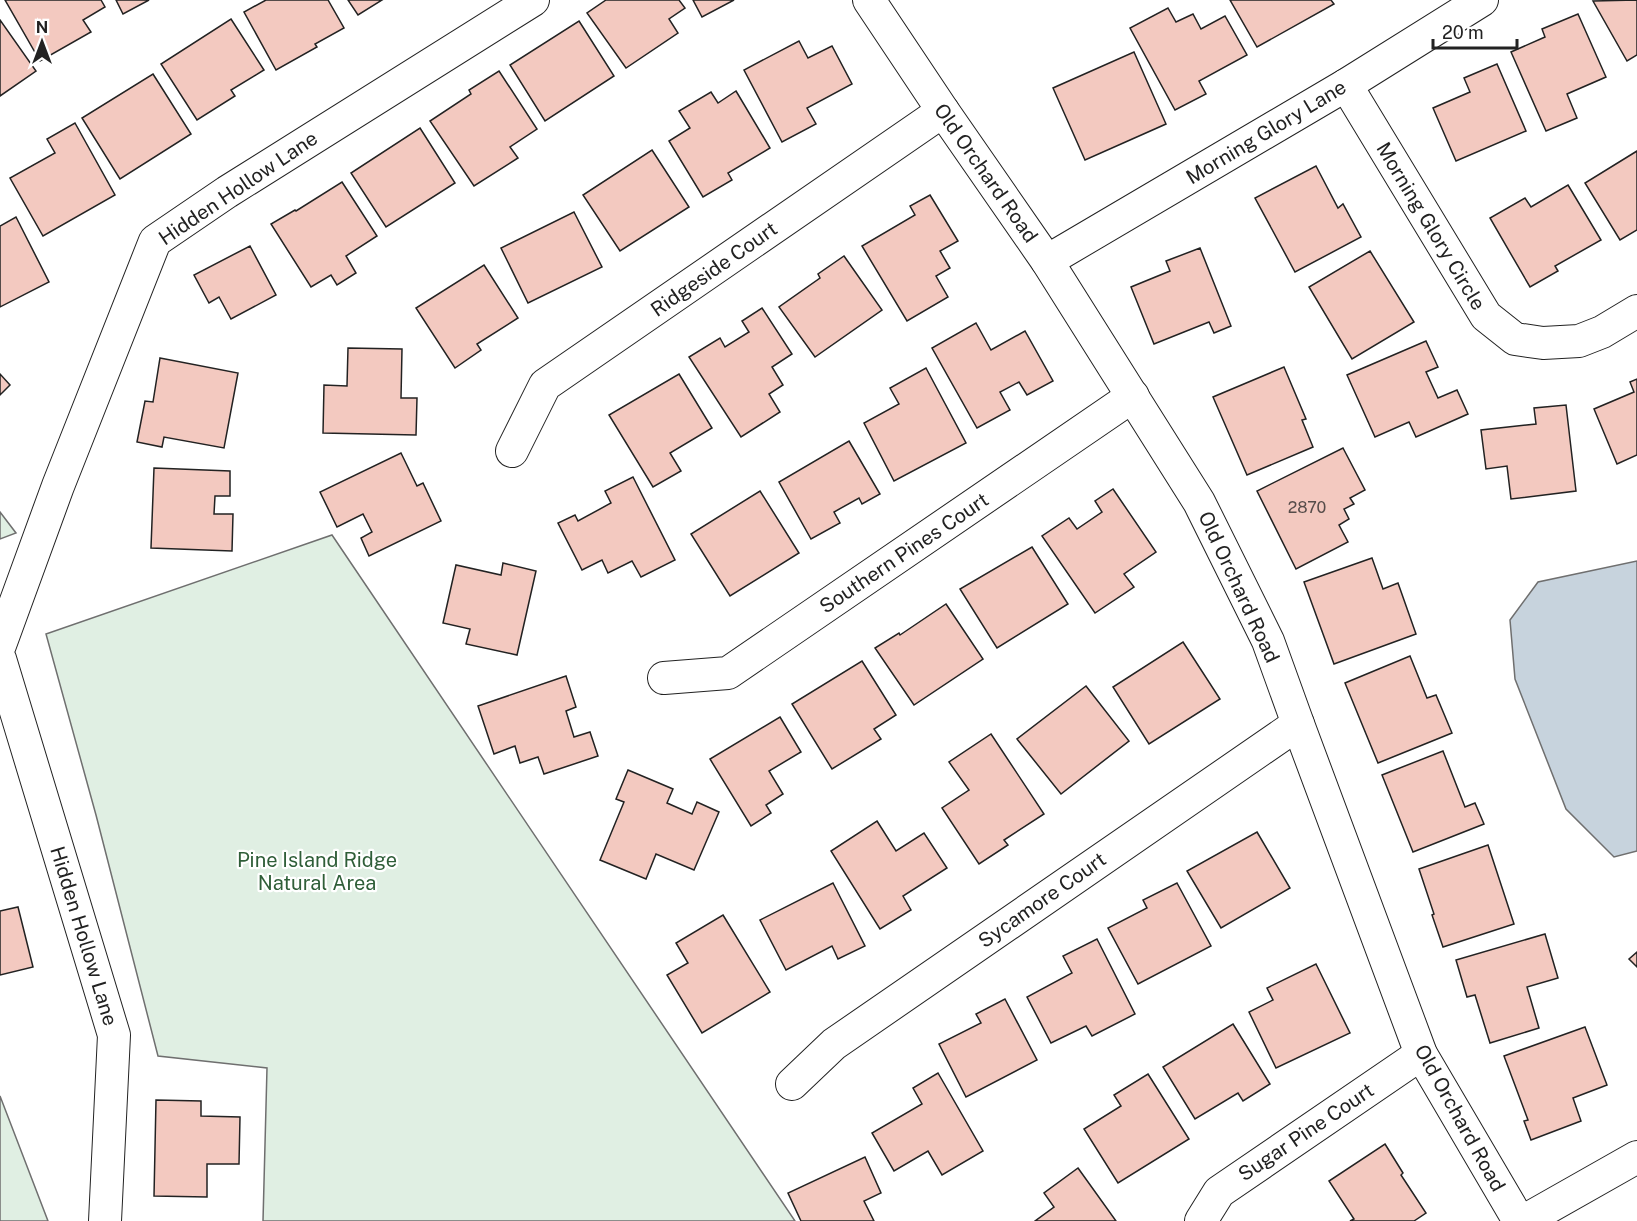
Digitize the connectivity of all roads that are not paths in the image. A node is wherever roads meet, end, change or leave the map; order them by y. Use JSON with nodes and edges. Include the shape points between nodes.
{"nodes":[{"id":1,"x":533,"y":0,"type":"edge"},
{"id":2,"x":869,"y":0,"type":"edge"},
{"id":3,"x":1482,"y":0,"type":"edge"},
{"id":4,"x":1346,"y":85,"type":"junction"},
{"id":5,"x":943,"y":111,"type":"junction"},
{"id":6,"x":1047,"y":261,"type":"junction"},
{"id":7,"x":1637,"y":311,"type":"edge"},
{"id":8,"x":1133,"y":396,"type":"junction"},
{"id":9,"x":512,"y":451,"type":"dead end"},
{"id":10,"x":0,"y":645,"type":"edge"},
{"id":11,"x":0,"y":659,"type":"edge"},
{"id":12,"x":664,"y":678,"type":"dead end"},
{"id":13,"x":1298,"y":724,"type":"junction"},
{"id":14,"x":1421,"y":1054,"type":"junction"},
{"id":15,"x":792,"y":1084,"type":"dead end"},
{"id":16,"x":1637,"y":1157,"type":"edge"},
{"id":17,"x":105,"y":1221,"type":"edge"},
{"id":18,"x":1201,"y":1221,"type":"edge"},
{"id":19,"x":1519,"y":1221,"type":"edge"},
{"id":20,"x":1524,"y":1221,"type":"edge"}],
"edges":[{"from":1,"to":10,"type":"street","name":"Hidden Hollow Lane","via":[[236,185],[155,241]]},
{"from":2,"to":5,"type":"street","name":"Old Orchard Road"},
{"from":3,"to":4,"type":"street","name":"Morning Glory Lane"},
{"from":4,"to":6,"type":"street","name":"Morning Glory Lane"},
{"from":4,"to":7,"type":"street","name":"Morning Glory Circle","via":[[1486,316],[1515,339],[1543,343],[1579,341]]},
{"from":5,"to":6,"type":"street","name":"Old Orchard Road"},
{"from":5,"to":9,"type":"street","name":"Ridgeside Court","via":[[546,385]]},
{"from":6,"to":8,"type":"street","name":"Old Orchard Road"},
{"from":8,"to":12,"type":"street","name":"Southern Pines Court","via":[[728,673]]},
{"from":8,"to":13,"type":"street","name":"Old Orchard Road","via":[[1199,502],[1268,641]]},
{"from":11,"to":17,"type":"street","name":"Hidden Hollow Lane","via":[[114,1035]]},
{"from":13,"to":14,"type":"street","name":"Old Orchard Road"},
{"from":13,"to":15,"type":"street","name":"Sycamore Court","via":[[834,1044]]},
{"from":14,"to":18,"type":"street","name":"Sugar Pine Court","via":[[1219,1192]]},
{"from":14,"to":19,"type":"street","name":"Old Orchard Road"},
{"from":16,"to":20,"type":"street"}]}
